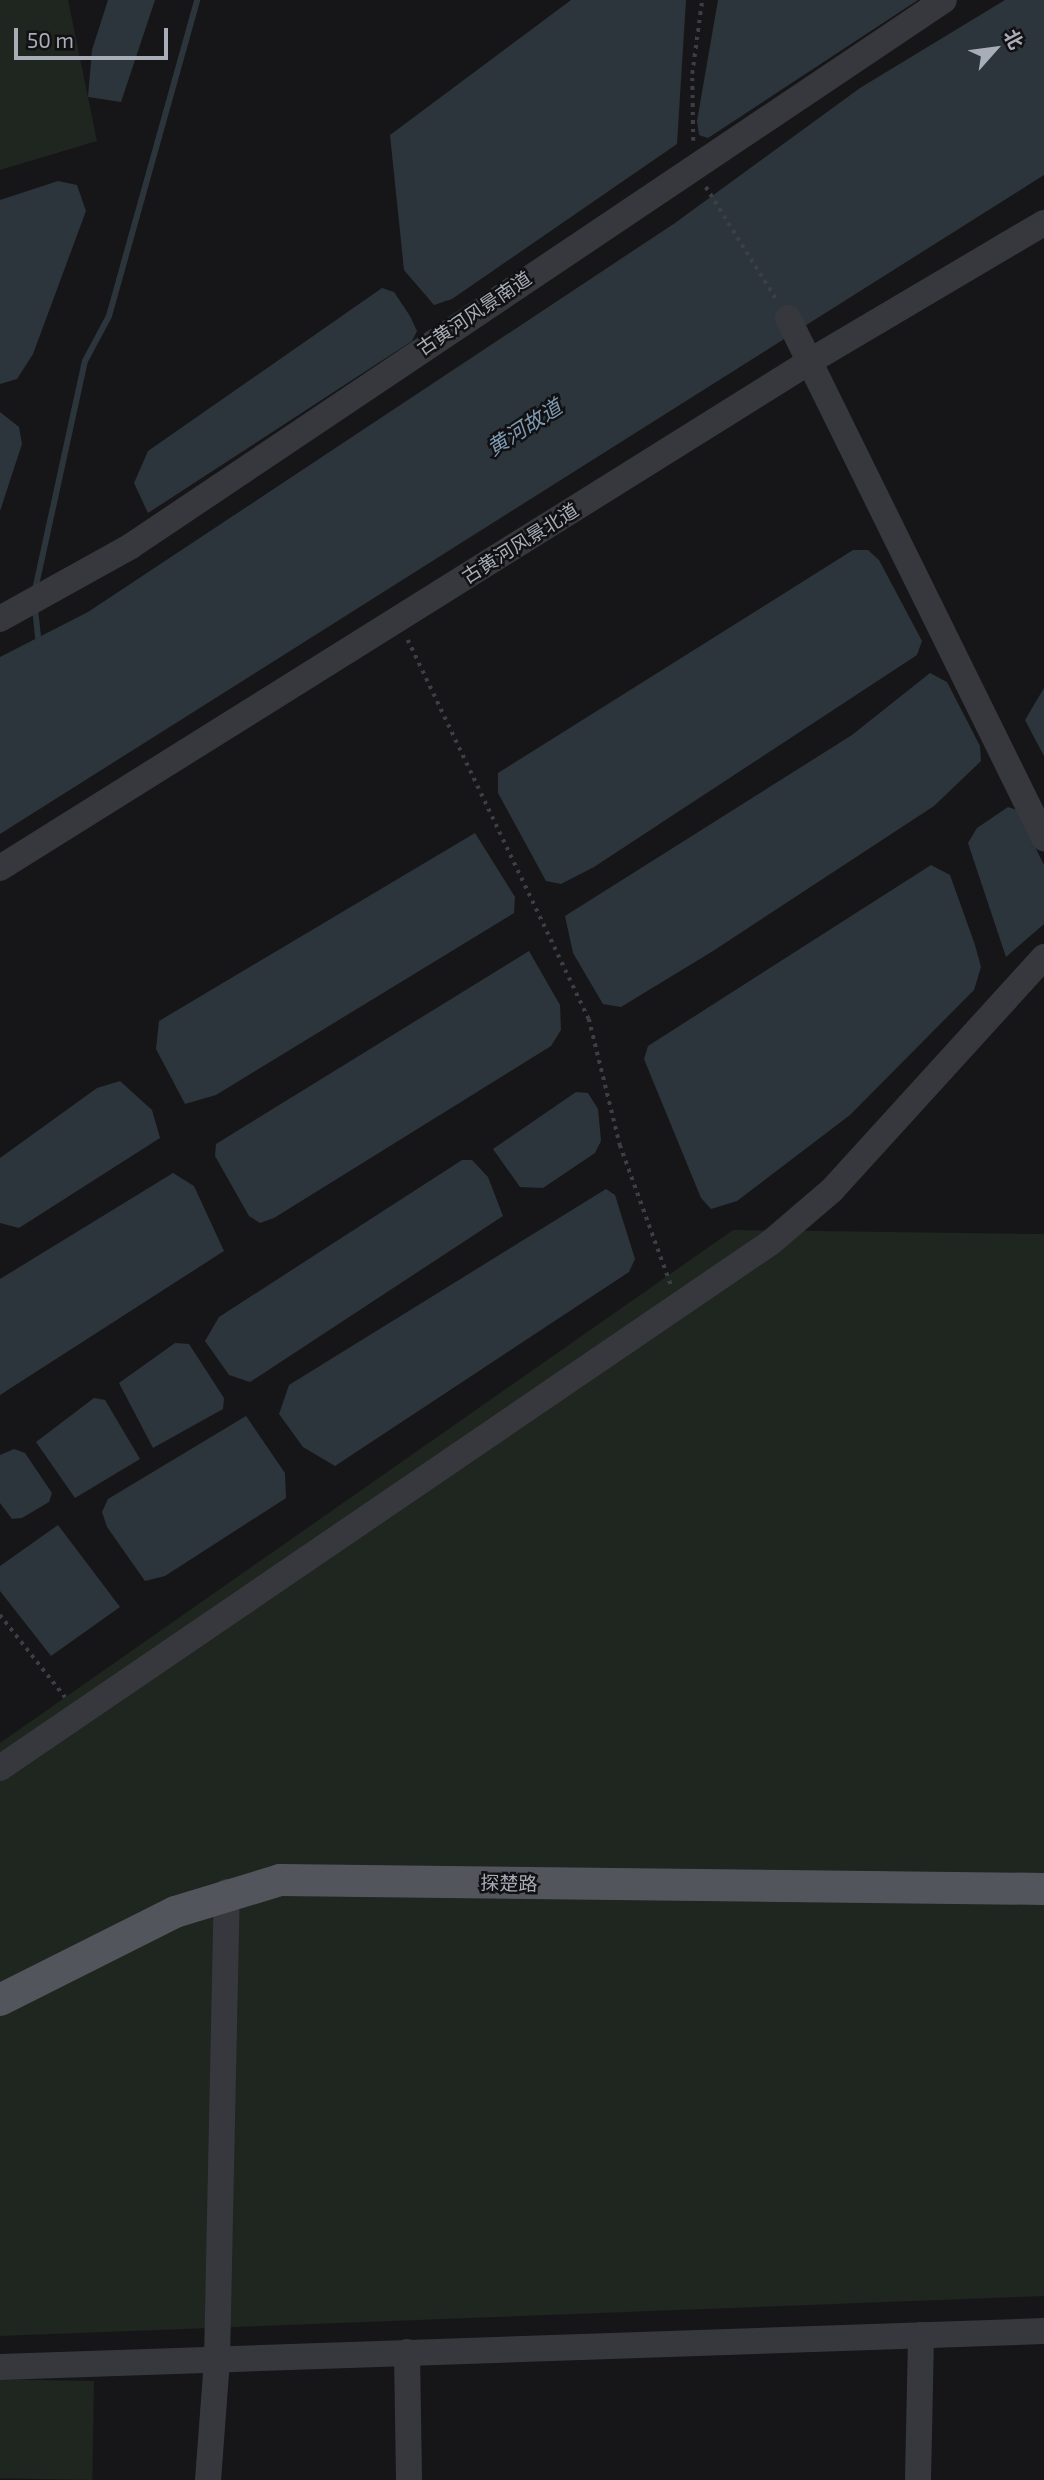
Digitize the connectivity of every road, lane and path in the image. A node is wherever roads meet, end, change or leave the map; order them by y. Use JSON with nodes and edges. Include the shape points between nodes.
{"nodes":[{"id":1,"x":702,"y":0,"type":"edge"},
{"id":2,"x":944,"y":0,"type":"edge"},
{"id":3,"x":693,"y":165,"type":"junction"},
{"id":4,"x":1044,"y":223,"type":"edge"},
{"id":5,"x":788,"y":318,"type":"joint"},
{"id":6,"x":812,"y":360,"type":"junction"},
{"id":7,"x":0,"y":619,"type":"edge"},
{"id":8,"x":398,"y":619,"type":"junction"},
{"id":9,"x":1044,"y":838,"type":"edge"},
{"id":10,"x":0,"y":869,"type":"edge"},
{"id":11,"x":1044,"y":957,"type":"edge"},
{"id":12,"x":678,"y":1306,"type":"junction"},
{"id":13,"x":0,"y":1615,"type":"edge"},
{"id":14,"x":79,"y":1715,"type":"junction"},
{"id":15,"x":0,"y":1768,"type":"edge"},
{"id":16,"x":1044,"y":1889,"type":"edge"},
{"id":17,"x":227,"y":1892,"type":"junction"},
{"id":18,"x":0,"y":2000,"type":"edge"},
{"id":19,"x":1044,"y":2331,"type":"edge"},
{"id":20,"x":921,"y":2335,"type":"junction"},
{"id":21,"x":407,"y":2352,"type":"junction"},
{"id":22,"x":217,"y":2360,"type":"junction"},
{"id":23,"x":0,"y":2367,"type":"edge"},
{"id":24,"x":208,"y":2480,"type":"edge"},
{"id":25,"x":409,"y":2480,"type":"edge"},
{"id":26,"x":918,"y":2480,"type":"edge"}],
"edges":[{"from":1,"to":3,"type":"path","via":[[692,74]]},
{"from":2,"to":3,"type":"street","name":"古黄河风景南道"},
{"from":3,"to":5,"type":"path"},
{"from":3,"to":7,"type":"street","name":"古黄河风景南道","via":[[131,546]]},
{"from":4,"to":6,"type":"street","name":"古黄河风景北道"},
{"from":5,"to":6,"type":"street"},
{"from":6,"to":8,"type":"street","name":"古黄河风景北道"},
{"from":6,"to":9,"type":"street"},
{"from":8,"to":10,"type":"street","name":"古黄河风景北道"},
{"from":8,"to":12,"type":"path","via":[[589,1019],[620,1145]]},
{"from":11,"to":12,"type":"street","via":[[832,1190],[770,1243]]},
{"from":12,"to":14,"type":"street"},
{"from":13,"to":14,"type":"path"},
{"from":14,"to":15,"type":"street"},
{"from":16,"to":17,"type":"main road","name":"探楚路","via":[[280,1881]]},
{"from":17,"to":18,"type":"main road","name":"探楚路"},
{"from":17,"to":22,"type":"street"},
{"from":19,"to":20,"type":"street"},
{"from":20,"to":21,"type":"street"},
{"from":20,"to":26,"type":"street"},
{"from":21,"to":22,"type":"street"},
{"from":21,"to":25,"type":"street"},
{"from":22,"to":23,"type":"street"},
{"from":22,"to":24,"type":"street"}]}
